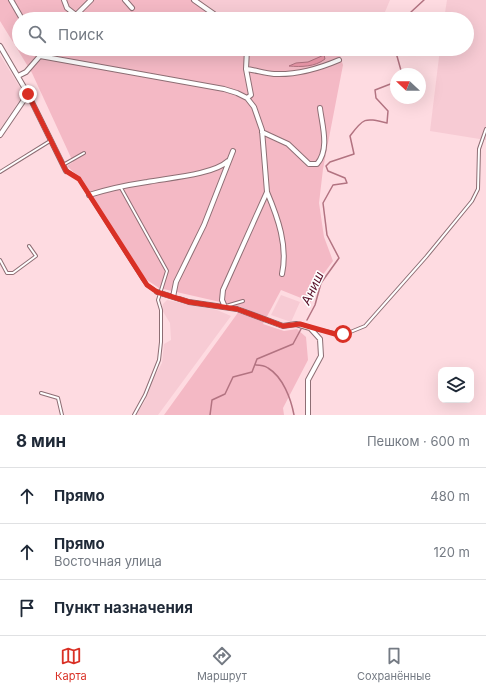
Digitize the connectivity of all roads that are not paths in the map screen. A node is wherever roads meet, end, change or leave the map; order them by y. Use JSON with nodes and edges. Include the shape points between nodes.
{"nodes":[{"id":1,"x":11,"y":0,"type":"edge"},
{"id":2,"x":64,"y":0,"type":"edge"},
{"id":3,"x":92,"y":0,"type":"edge"},
{"id":4,"x":125,"y":0,"type":"edge"},
{"id":5,"x":194,"y":0,"type":"edge"},
{"id":6,"x":132,"y":8,"type":"dead end"},
{"id":7,"x":18,"y":12,"type":"edge"},
{"id":8,"x":72,"y":12,"type":"edge"},
{"id":9,"x":79,"y":12,"type":"edge"},
{"id":10,"x":211,"y":12,"type":"edge"},
{"id":11,"x":0,"y":46,"type":"edge"},
{"id":12,"x":40,"y":56,"type":"joint"},
{"id":13,"x":247,"y":56,"type":"edge"},
{"id":14,"x":338,"y":60,"type":"dead end"},
{"id":15,"x":246,"y":69,"type":"junction"},
{"id":16,"x":18,"y":76,"type":"junction"},
{"id":17,"x":28,"y":94,"type":"junction"},
{"id":18,"x":247,"y":98,"type":"junction"},
{"id":19,"x":320,"y":108,"type":"dead end"},
{"id":20,"x":486,"y":129,"type":"edge"},
{"id":21,"x":262,"y":132,"type":"junction"},
{"id":22,"x":0,"y":135,"type":"edge"},
{"id":23,"x":51,"y":141,"type":"junction"},
{"id":24,"x":233,"y":151,"type":"dead end"},
{"id":25,"x":84,"y":153,"type":"dead end"},
{"id":26,"x":230,"y":159,"type":"junction"},
{"id":27,"x":63,"y":165,"type":"junction"},
{"id":28,"x":66,"y":171,"type":"joint"},
{"id":29,"x":0,"y":172,"type":"edge"},
{"id":30,"x":120,"y":187,"type":"junction"},
{"id":31,"x":267,"y":191,"type":"junction"},
{"id":32,"x":89,"y":195,"type":"junction"},
{"id":33,"x":29,"y":246,"type":"dead end"},
{"id":34,"x":0,"y":260,"type":"edge"},
{"id":35,"x":282,"y":274,"type":"dead end"},
{"id":36,"x":159,"y":292,"type":"junction"},
{"id":37,"x":173,"y":297,"type":"junction"},
{"id":38,"x":243,"y":301,"type":"dead end"},
{"id":39,"x":225,"y":307,"type":"junction"},
{"id":40,"x":310,"y":328,"type":"junction"},
{"id":41,"x":41,"y":393,"type":"dead end"},
{"id":42,"x":62,"y":415,"type":"edge"},
{"id":43,"x":134,"y":415,"type":"edge"},
{"id":44,"x":308,"y":415,"type":"edge"}],
"edges":[{"from":1,"to":7,"type":"street"},
{"from":2,"to":8,"type":"street","via":[[67,8]]},
{"from":3,"to":9,"type":"street"},
{"from":4,"to":6,"type":"street"},
{"from":5,"to":10,"type":"street"},
{"from":11,"to":16,"type":"street"},
{"from":12,"to":16,"type":"street","via":[[26,72]]},
{"from":12,"to":18,"type":"street","via":[[224,89]]},
{"from":13,"to":15,"type":"street"},
{"from":14,"to":15,"type":"street","via":[[294,73],[275,74]]},
{"from":15,"to":18,"type":"street","via":[[251,95]]},
{"from":16,"to":17,"type":"street"},
{"from":17,"to":22,"type":"street"},
{"from":17,"to":23,"type":"street"},
{"from":18,"to":21,"type":"street","via":[[256,112]]},
{"from":19,"to":21,"type":"street","via":[[324,150],[317,164],[309,164],[288,144]]},
{"from":20,"to":40,"type":"lane","via":[[479,149],[478,189],[472,202],[365,326],[343,334]]},
{"from":21,"to":31,"type":"street"},
{"from":23,"to":27,"type":"street"},
{"from":23,"to":29,"type":"lane"},
{"from":24,"to":26,"type":"street"},
{"from":25,"to":27,"type":"lane"},
{"from":26,"to":30,"type":"street","via":[[221,166],[182,176]]},
{"from":26,"to":37,"type":"street","via":[[204,225],[176,282]]},
{"from":27,"to":28,"type":"street"},
{"from":28,"to":32,"type":"lane","via":[[79,179]]},
{"from":30,"to":32,"type":"street"},
{"from":30,"to":36,"type":"lane","via":[[167,271]]},
{"from":31,"to":35,"type":"street","via":[[282,234],[285,254]]},
{"from":31,"to":39,"type":"street","via":[[224,290],[222,300]]},
{"from":32,"to":36,"type":"lane","via":[[147,285]]},
{"from":33,"to":34,"type":"lane","via":[[36,256],[13,273],[7,273]]},
{"from":36,"to":37,"type":"street"},
{"from":36,"to":43,"type":"lane","via":[[159,360]]},
{"from":37,"to":39,"type":"street"},
{"from":38,"to":39,"type":"lane"},
{"from":39,"to":40,"type":"street","via":[[251,313],[283,326],[296,324]]},
{"from":40,"to":44,"type":"street","via":[[320,339],[321,356],[308,380]]},
{"from":41,"to":42,"type":"lane","via":[[58,398]]}]}
